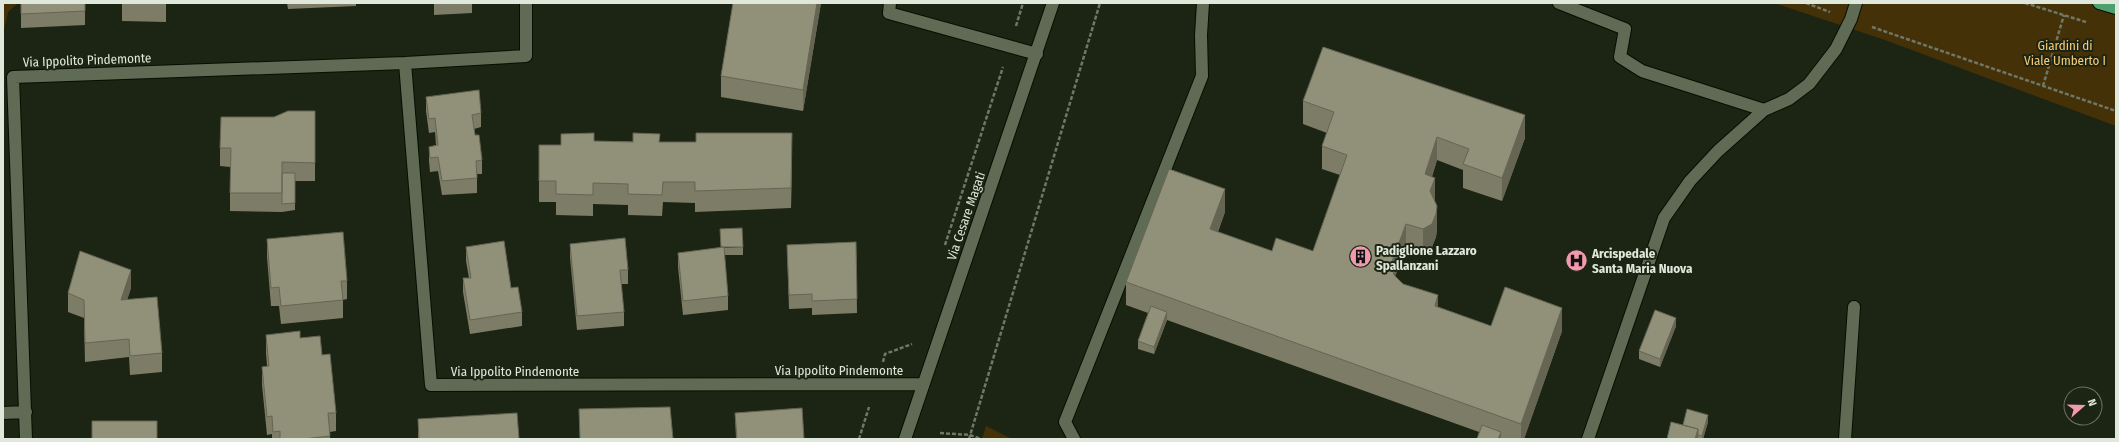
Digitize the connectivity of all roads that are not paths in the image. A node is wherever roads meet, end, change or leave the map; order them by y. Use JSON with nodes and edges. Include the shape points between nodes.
{"nodes":[{"id":1,"x":526,"y":3,"type":"edge"},
{"id":2,"x":890,"y":3,"type":"edge"},
{"id":3,"x":1053,"y":3,"type":"edge"},
{"id":4,"x":1203,"y":3,"type":"edge"},
{"id":5,"x":1559,"y":3,"type":"edge"},
{"id":6,"x":1856,"y":3,"type":"edge"},
{"id":7,"x":2100,"y":3,"type":"edge"},
{"id":8,"x":2116,"y":8,"type":"edge"},
{"id":9,"x":1037,"y":54,"type":"junction"},
{"id":10,"x":405,"y":63,"type":"junction"},
{"id":11,"x":1764,"y":110,"type":"junction"},
{"id":12,"x":1854,"y":307,"type":"dead end"},
{"id":13,"x":922,"y":384,"type":"junction"},
{"id":14,"x":26,"y":412,"type":"junction"},
{"id":15,"x":3,"y":413,"type":"edge"},
{"id":16,"x":26,"y":439,"type":"edge"},
{"id":17,"x":905,"y":439,"type":"edge"},
{"id":18,"x":1074,"y":439,"type":"edge"},
{"id":19,"x":1588,"y":439,"type":"edge"},
{"id":20,"x":1845,"y":439,"type":"edge"}],
"edges":[{"from":1,"to":10,"type":"street","name":"Via Ippolito Pindemonte","via":[[526,56]]},
{"from":2,"to":9,"type":"street","via":[[889,13]]},
{"from":3,"to":9,"type":"street","name":"Via Cesare Magati"},
{"from":4,"to":18,"type":"street","via":[[1202,76],[1065,422]]},
{"from":5,"to":11,"type":"street","via":[[1625,29],[1620,57],[1642,70]]},
{"from":6,"to":11,"type":"street","via":[[1836,50],[1810,84],[1789,99]]},
{"from":7,"to":8,"type":"main road"},
{"from":9,"to":13,"type":"street","name":"Via Cesare Magati"},
{"from":10,"to":13,"type":"street","name":"Via Ippolito Pindemonte","via":[[431,385]]},
{"from":10,"to":14,"type":"street","name":"Via Ippolito Pindemonte","via":[[13,77]]},
{"from":11,"to":19,"type":"street","via":[[1718,151],[1690,181],[1664,218]]},
{"from":12,"to":20,"type":"street"},
{"from":13,"to":17,"type":"street","name":"Via Cesare Magati"},
{"from":14,"to":15,"type":"street"},
{"from":14,"to":16,"type":"street","name":"Via Ippolito Pindemonte"}]}
